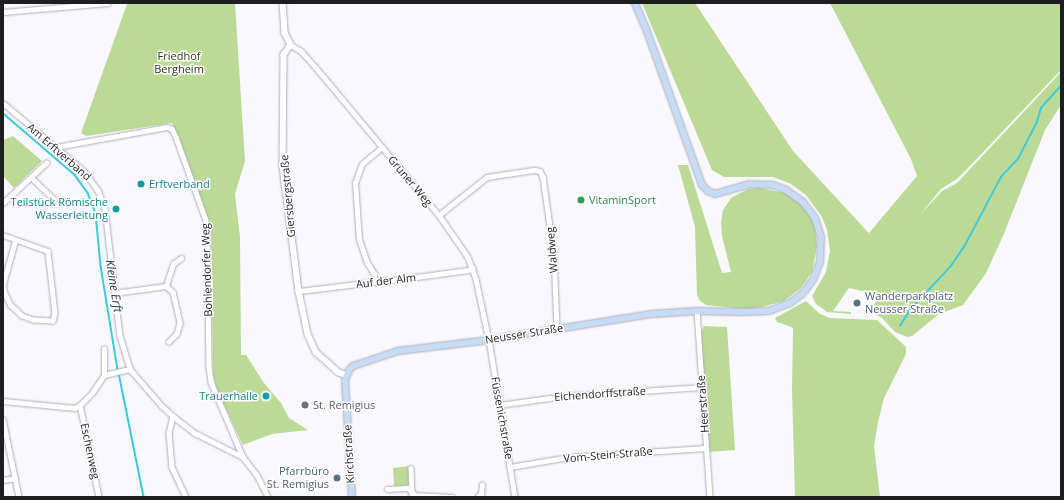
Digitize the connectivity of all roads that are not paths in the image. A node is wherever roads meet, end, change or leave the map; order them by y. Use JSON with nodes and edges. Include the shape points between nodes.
{"nodes":[{"id":1,"x":108,"y":3,"type":"edge"},
{"id":2,"x":283,"y":3,"type":"edge"},
{"id":3,"x":635,"y":3,"type":"edge"},
{"id":4,"x":3,"y":12,"type":"edge"},
{"id":5,"x":291,"y":45,"type":"junction"},
{"id":6,"x":3,"y":103,"type":"edge"},
{"id":7,"x":56,"y":147,"type":"junction"},
{"id":8,"x":382,"y":147,"type":"junction"},
{"id":9,"x":46,"y":163,"type":"dead end"},
{"id":10,"x":31,"y":177,"type":"junction"},
{"id":11,"x":54,"y":199,"type":"dead end"},
{"id":12,"x":3,"y":203,"type":"edge"},
{"id":13,"x":439,"y":215,"type":"junction"},
{"id":14,"x":3,"y":235,"type":"edge"},
{"id":15,"x":16,"y":241,"type":"junction"},
{"id":16,"x":181,"y":258,"type":"dead end"},
{"id":17,"x":473,"y":268,"type":"junction"},
{"id":18,"x":374,"y":282,"type":"junction"},
{"id":19,"x":166,"y":286,"type":"junction"},
{"id":20,"x":299,"y":291,"type":"junction"},
{"id":21,"x":114,"y":294,"type":"junction"},
{"id":22,"x":697,"y":311,"type":"junction"},
{"id":23,"x":557,"y":329,"type":"junction"},
{"id":24,"x":489,"y":340,"type":"junction"},
{"id":25,"x":169,"y":342,"type":"dead end"},
{"id":26,"x":104,"y":350,"type":"dead end"},
{"id":27,"x":130,"y":369,"type":"junction"},
{"id":28,"x":104,"y":375,"type":"junction"},
{"id":29,"x":346,"y":375,"type":"junction"},
{"id":30,"x":702,"y":387,"type":"junction"},
{"id":31,"x":3,"y":401,"type":"edge"},
{"id":32,"x":80,"y":405,"type":"junction"},
{"id":33,"x":499,"y":405,"type":"junction"},
{"id":34,"x":173,"y":416,"type":"junction"},
{"id":35,"x":3,"y":419,"type":"edge"},
{"id":36,"x":706,"y":448,"type":"junction"},
{"id":37,"x":243,"y":457,"type":"junction"},
{"id":38,"x":510,"y":466,"type":"junction"},
{"id":39,"x":411,"y":468,"type":"dead end"},
{"id":40,"x":15,"y":478,"type":"junction"},
{"id":41,"x":3,"y":480,"type":"edge"},
{"id":42,"x":482,"y":485,"type":"dead end"},
{"id":43,"x":387,"y":489,"type":"dead end"},
{"id":44,"x":412,"y":491,"type":"junction"},
{"id":45,"x":19,"y":497,"type":"edge"},
{"id":46,"x":99,"y":497,"type":"edge"},
{"id":47,"x":186,"y":497,"type":"edge"},
{"id":48,"x":268,"y":497,"type":"edge"},
{"id":49,"x":352,"y":497,"type":"edge"},
{"id":50,"x":412,"y":497,"type":"edge"},
{"id":51,"x":452,"y":497,"type":"edge"},
{"id":52,"x":477,"y":497,"type":"edge"},
{"id":53,"x":515,"y":497,"type":"edge"},
{"id":54,"x":710,"y":497,"type":"edge"}],
"edges":[{"from":1,"to":4,"type":"street"},
{"from":2,"to":5,"type":"street","via":[[284,33]]},
{"from":3,"to":22,"type":"main road","name":"Neusser Straße","via":[[704,187],[715,194],[750,184],[773,185],[786,190],[803,202],[819,228],[821,252],[818,270],[809,286],[794,301],[780,308],[757,312]]},
{"from":5,"to":8,"type":"street","name":"Grüner Weg","via":[[301,51]]},
{"from":5,"to":20,"type":"street","name":"Giersbergstraße","via":[[284,55],[283,166]]},
{"from":6,"to":7,"type":"street","name":"Am Erftverband"},
{"from":7,"to":21,"type":"street","name":"Am Erftverband","via":[[92,181],[105,209]]},
{"from":7,"to":37,"type":"street","name":"Bohlendorfer Weg","via":[[167,126],[172,129],[207,223],[211,382]]},
{"from":8,"to":13,"type":"street","name":"Grüner Weg"},
{"from":8,"to":18,"type":"street","via":[[362,164],[355,183],[359,240],[374,274]]},
{"from":9,"to":10,"type":"street"},
{"from":10,"to":11,"type":"street"},
{"from":10,"to":12,"type":"street"},
{"from":13,"to":17,"type":"street","name":"Grüner Weg","via":[[461,244]]},
{"from":13,"to":23,"type":"street","name":"Waldweg","via":[[487,177],[540,171],[554,254]]},
{"from":14,"to":15,"type":"street"},
{"from":15,"to":15,"type":"street","via":[[3,284],[4,292],[10,305],[22,316],[33,320],[52,321],[55,318],[48,251]]},
{"from":16,"to":19,"type":"street","via":[[172,264]]},
{"from":17,"to":18,"type":"street","name":"Auf der Alm"},
{"from":17,"to":24,"type":"street","name":"Grüner Weg"},
{"from":18,"to":20,"type":"street","name":"Auf der Alm"},
{"from":19,"to":21,"type":"street"},
{"from":19,"to":25,"type":"street","via":[[173,292],[180,323],[177,334]]},
{"from":20,"to":29,"type":"street","name":"Giersbergstraße","via":[[308,334],[316,352],[338,372]]},
{"from":21,"to":27,"type":"street","name":"Am Erftverband","via":[[120,336]]},
{"from":22,"to":23,"type":"main road","name":"Neusser Straße","via":[[652,314]]},
{"from":22,"to":30,"type":"street","name":"Heerstraße"},
{"from":23,"to":24,"type":"main road","name":"Neusser Straße"},
{"from":24,"to":29,"type":"main road","name":"Neusser Straße","via":[[398,351],[353,366]]},
{"from":24,"to":33,"type":"street","name":"Füssenichstraße"},
{"from":26,"to":28,"type":"street"},
{"from":27,"to":28,"type":"street"},
{"from":27,"to":34,"type":"street"},
{"from":28,"to":32,"type":"street"},
{"from":29,"to":49,"type":"main road","name":"Kirchstraße","via":[[344,380]]},
{"from":30,"to":33,"type":"street","name":"Eichendorffstraße","via":[[564,396]]},
{"from":30,"to":36,"type":"street","name":"Heerstraße"},
{"from":31,"to":32,"type":"street","via":[[67,408]]},
{"from":32,"to":46,"type":"street","name":"Eschenweg"},
{"from":33,"to":38,"type":"street","name":"Füssenichstraße"},
{"from":34,"to":37,"type":"street","via":[[195,433]]},
{"from":34,"to":47,"type":"street","via":[[169,433],[172,467]]},
{"from":35,"to":40,"type":"street"},
{"from":36,"to":38,"type":"street","name":"Vom-Stein-Straße","via":[[569,457]]},
{"from":36,"to":54,"type":"street","name":"Heerstraße"},
{"from":37,"to":48,"type":"street","via":[[257,474]]},
{"from":38,"to":53,"type":"street","name":"Füssenichstraße"},
{"from":39,"to":44,"type":"street"},
{"from":40,"to":41,"type":"street"},
{"from":40,"to":45,"type":"street"},
{"from":42,"to":52,"type":"street","via":[[482,491]]},
{"from":43,"to":44,"type":"street","via":[[408,488]]},
{"from":44,"to":50,"type":"street"},
{"from":44,"to":51,"type":"street","via":[[415,495]]}]}
